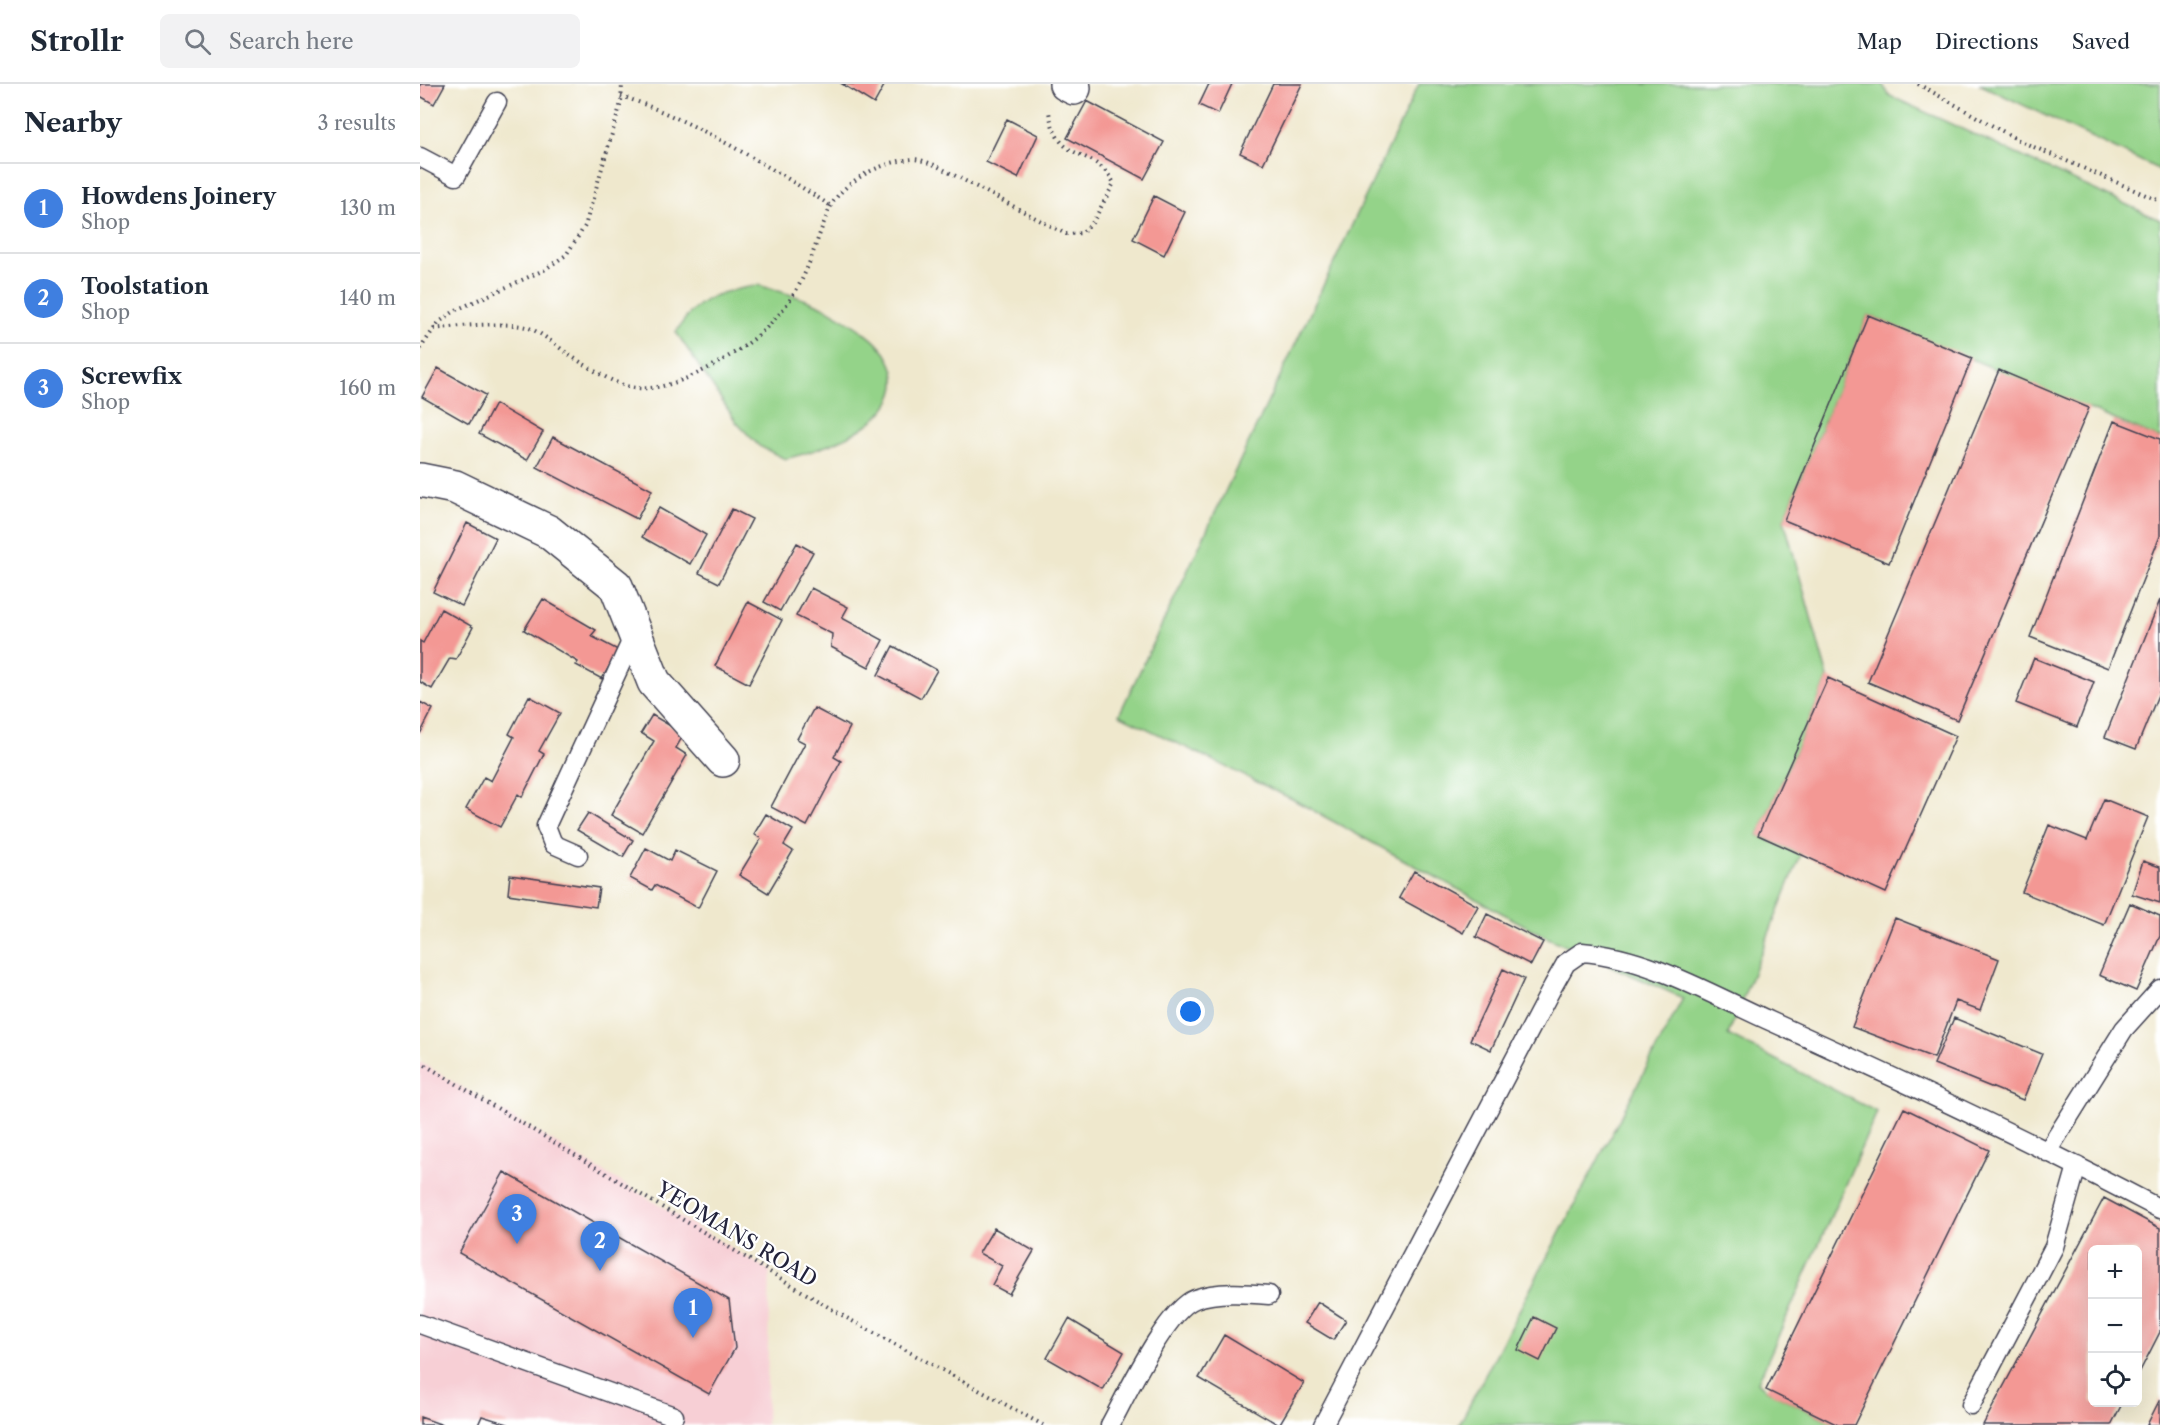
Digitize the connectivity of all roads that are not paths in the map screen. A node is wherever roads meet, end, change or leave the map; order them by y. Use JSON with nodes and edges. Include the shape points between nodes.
{"nodes":[{"id":1,"x":497,"y":102,"type":"dead end"},
{"id":2,"x":420,"y":157,"type":"edge"},
{"id":3,"x":420,"y":480,"type":"edge"},
{"id":4,"x":635,"y":633,"type":"junction"},
{"id":5,"x":723,"y":760,"type":"dead end"},
{"id":6,"x":578,"y":855,"type":"dead end"},
{"id":7,"x":2160,"y":989,"type":"edge"},
{"id":8,"x":2047,"y":1152,"type":"junction"},
{"id":9,"x":2077,"y":1166,"type":"junction"},
{"id":10,"x":2160,"y":1209,"type":"edge"},
{"id":11,"x":1269,"y":1295,"type":"dead end"},
{"id":12,"x":420,"y":1324,"type":"edge"},
{"id":13,"x":1971,"y":1405,"type":"dead end"},
{"id":14,"x":674,"y":1416,"type":"dead end"},
{"id":15,"x":1110,"y":1425,"type":"edge"},
{"id":16,"x":1323,"y":1425,"type":"edge"}],
"edges":[{"from":1,"to":2,"type":"lane","via":[[456,176]]},
{"from":3,"to":4,"type":"street","via":[[455,487],[549,532],[616,586]]},
{"from":4,"to":5,"type":"street","via":[[654,682]]},
{"from":4,"to":6,"type":"lane","via":[[546,826],[553,844]]},
{"from":7,"to":8,"type":"lane","via":[[2124,1029]]},
{"from":8,"to":9,"type":"lane"},
{"from":8,"to":16,"type":"lane","via":[[1691,986],[1609,954],[1582,952],[1566,963],[1553,986]]},
{"from":9,"to":10,"type":"lane"},
{"from":9,"to":13,"type":"lane","via":[[2054,1247]]},
{"from":11,"to":15,"type":"lane","via":[[1245,1293],[1194,1300],[1174,1318],[1151,1349]]},
{"from":12,"to":14,"type":"lane"}]}
